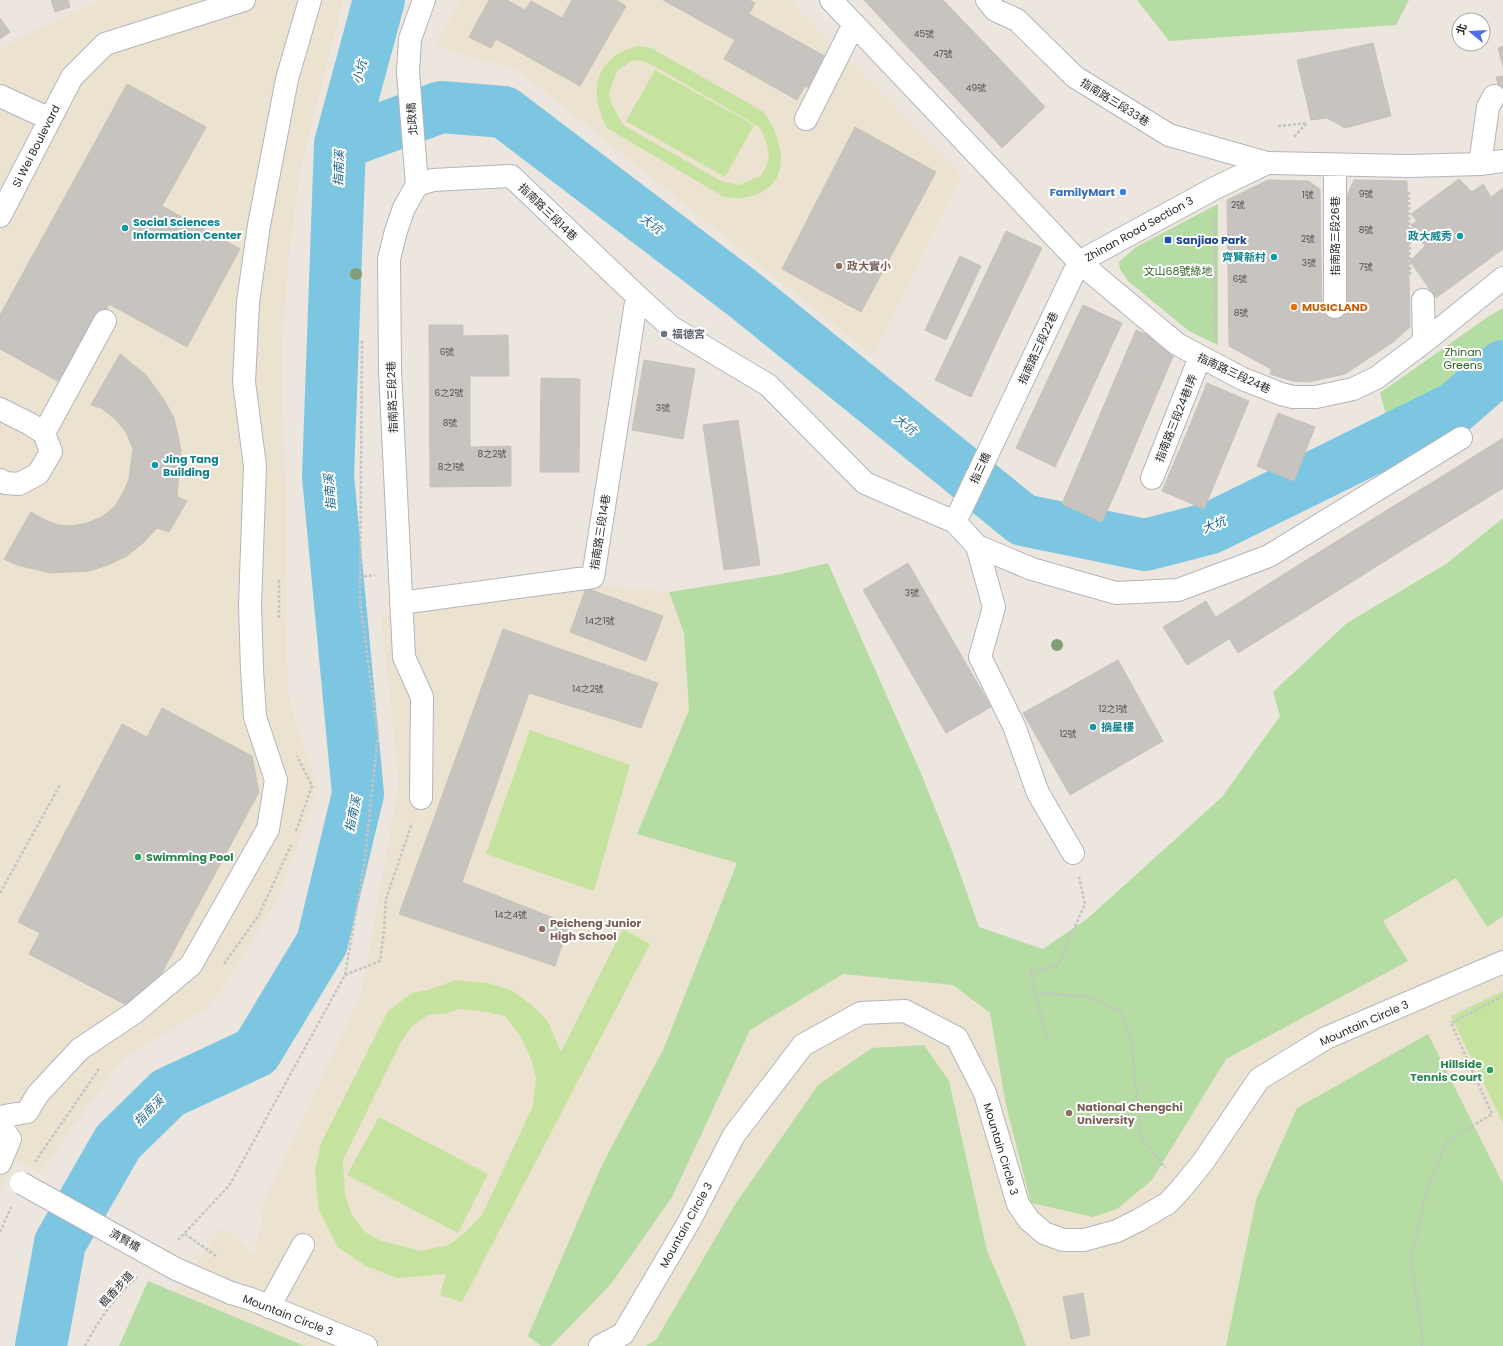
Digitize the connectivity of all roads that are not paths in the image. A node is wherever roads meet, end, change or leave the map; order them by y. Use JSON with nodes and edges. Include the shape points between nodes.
{"nodes":[{"id":1,"x":244,"y":0,"type":"edge"},
{"id":2,"x":310,"y":0,"type":"edge"},
{"id":3,"x":424,"y":0,"type":"edge"},
{"id":4,"x":831,"y":0,"type":"edge"},
{"id":5,"x":987,"y":0,"type":"edge"},
{"id":6,"x":854,"y":24,"type":"junction"},
{"id":7,"x":0,"y":96,"type":"edge"},
{"id":8,"x":1494,"y":96,"type":"dead end"},
{"id":9,"x":50,"y":119,"type":"junction"},
{"id":10,"x":806,"y":119,"type":"dead end"},
{"id":11,"x":1503,"y":161,"type":"edge"},
{"id":12,"x":1267,"y":163,"type":"junction"},
{"id":13,"x":1480,"y":164,"type":"junction"},
{"id":14,"x":1335,"y":165,"type":"junction"},
{"id":15,"x":416,"y":176,"type":"junction"},
{"id":16,"x":0,"y":216,"type":"edge"},
{"id":17,"x":1079,"y":262,"type":"junction"},
{"id":18,"x":1503,"y":278,"type":"edge"},
{"id":19,"x":637,"y":296,"type":"junction"},
{"id":20,"x":1423,"y":300,"type":"dead end"},
{"id":21,"x":1334,"y":307,"type":"dead end"},
{"id":22,"x":105,"y":321,"type":"dead end"},
{"id":23,"x":1424,"y":342,"type":"junction"},
{"id":24,"x":1200,"y":357,"type":"junction"},
{"id":25,"x":0,"y":409,"type":"edge"},
{"id":26,"x":44,"y":433,"type":"junction"},
{"id":27,"x":996,"y":435,"type":"joint"},
{"id":28,"x":1461,"y":438,"type":"dead end"},
{"id":29,"x":1152,"y":478,"type":"dead end"},
{"id":30,"x":0,"y":480,"type":"edge"},
{"id":31,"x":955,"y":522,"type":"junction"},
{"id":32,"x":977,"y":546,"type":"junction"},
{"id":33,"x":402,"y":609,"type":"junction"},
{"id":34,"x":421,"y":798,"type":"road end"},
{"id":35,"x":1073,"y":853,"type":"road end"},
{"id":36,"x":1503,"y":962,"type":"edge"},
{"id":37,"x":0,"y":1117,"type":"edge"},
{"id":38,"x":5,"y":1132,"type":"edge"},
{"id":39,"x":0,"y":1163,"type":"edge"},
{"id":40,"x":0,"y":1170,"type":"edge"},
{"id":41,"x":303,"y":1245,"type":"dead end"},
{"id":42,"x":231,"y":1293,"type":"joint"},
{"id":43,"x":269,"y":1306,"type":"junction"},
{"id":44,"x":366,"y":1346,"type":"edge"},
{"id":45,"x":600,"y":1346,"type":"edge"}],
"edges":[{"from":1,"to":9,"type":"street","name":"Si Wei Boulevard","via":[[105,44],[72,77]]},
{"from":2,"to":37,"type":"street","via":[[287,79],[259,225],[248,302],[244,382],[255,466],[250,605],[252,669],[255,717],[276,780],[268,829],[191,965],[134,1013],[80,1049],[38,1094],[27,1112]]},
{"from":3,"to":15,"type":"street","name":"北政橋","via":[[410,39],[408,72]]},
{"from":4,"to":6,"type":"street","name":"Zhinan Road Section 3"},
{"from":5,"to":12,"type":"street","name":"指南路三段33巷","via":[[995,10],[1017,20],[1075,77],[1169,135]]},
{"from":6,"to":10,"type":"street"},
{"from":6,"to":17,"type":"street","name":"Zhinan Road Section 3"},
{"from":7,"to":9,"type":"street"},
{"from":8,"to":13,"type":"street","via":[[1488,107]]},
{"from":9,"to":16,"type":"street","name":"Si Wei Boulevard"},
{"from":11,"to":13,"type":"street","name":"Zhinan Road Section 3"},
{"from":12,"to":14,"type":"street","name":"Zhinan Road Section 3"},
{"from":12,"to":17,"type":"street","name":"Zhinan Road Section 3","via":[[1215,188]]},
{"from":13,"to":14,"type":"street","name":"Zhinan Road Section 3"},
{"from":14,"to":21,"type":"street","name":"指南路三段26巷"},
{"from":15,"to":19,"type":"street","name":"指南路三段14巷","via":[[432,180],[511,176]]},
{"from":15,"to":33,"type":"street","name":"指南路三段2巷","via":[[396,231],[389,259],[390,370]]},
{"from":17,"to":24,"type":"street","name":"指南路三段24巷","via":[[1177,344]]},
{"from":17,"to":27,"type":"street","name":"指南路三段22巷"},
{"from":18,"to":23,"type":"street","name":"指南路三段24巷"},
{"from":19,"to":31,"type":"street","name":"指南路三段14巷","via":[[671,327],[768,385],[865,483]]},
{"from":19,"to":33,"type":"street","name":"指南路三段14巷","via":[[593,577]]},
{"from":20,"to":23,"type":"street"},
{"from":22,"to":26,"type":"street"},
{"from":23,"to":24,"type":"street","name":"指南路三段24巷","via":[[1376,378],[1353,389],[1316,397],[1281,394],[1243,379]]},
{"from":24,"to":29,"type":"street","name":"指南路三段24巷1弄"},
{"from":25,"to":26,"type":"street"},
{"from":26,"to":30,"type":"street","via":[[51,452],[38,474],[18,484]]},
{"from":27,"to":31,"type":"street","name":"指三橋"},
{"from":28,"to":32,"type":"street","via":[[1269,556],[1178,590],[1116,593],[1032,569]]},
{"from":31,"to":32,"type":"street"},
{"from":32,"to":35,"type":"street","via":[[994,607],[980,657],[1014,726],[1038,793]]},
{"from":33,"to":34,"type":"street","name":"指南路三段2巷","via":[[404,657],[422,697]]},
{"from":36,"to":45,"type":"street","name":"Mountain Circle 3","via":[[1326,1038],[1259,1079],[1203,1162],[1168,1203],[1117,1231],[1084,1240],[1063,1240],[1044,1233],[1018,1204],[985,1094],[957,1038],[905,1011],[861,1013],[803,1045],[734,1135],[690,1220],[623,1334]]},
{"from":38,"to":39,"type":"street"},
{"from":40,"to":42,"type":"street","name":"濟賢橋","bridge":true,"via":[[176,1268]]},
{"from":41,"to":43,"type":"street"},
{"from":42,"to":43,"type":"street","name":"Mountain Circle 3"},
{"from":43,"to":44,"type":"street","name":"Mountain Circle 3"}]}
